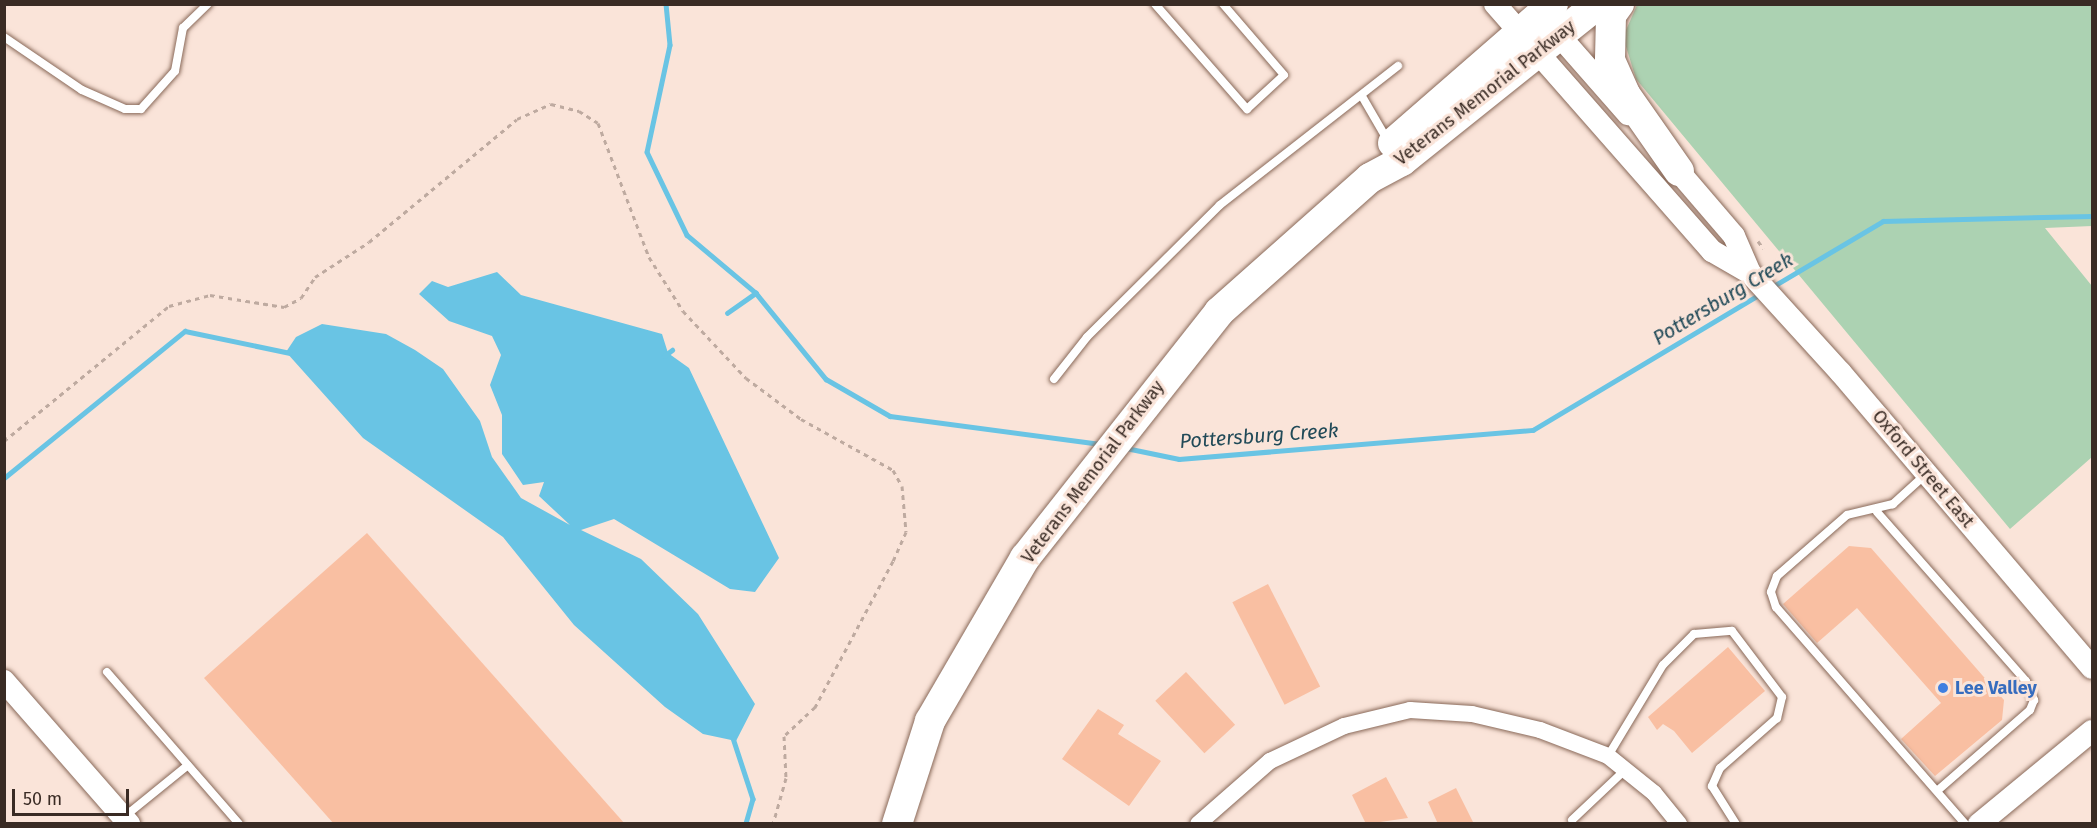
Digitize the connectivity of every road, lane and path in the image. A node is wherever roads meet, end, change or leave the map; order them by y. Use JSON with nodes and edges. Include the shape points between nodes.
{"nodes":[{"id":1,"x":208,"y":4,"type":"edge"},
{"id":2,"x":1155,"y":4,"type":"edge"},
{"id":3,"x":1222,"y":4,"type":"edge"},
{"id":4,"x":1495,"y":4,"type":"edge"},
{"id":5,"x":1598,"y":4,"type":"edge"},
{"id":6,"x":1619,"y":4,"type":"edge"},
{"id":7,"x":1540,"y":24,"type":"edge"},
{"id":8,"x":4,"y":37,"type":"edge"},
{"id":9,"x":1398,"y":66,"type":"dead end"},
{"id":10,"x":1363,"y":98,"type":"junction"},
{"id":11,"x":1391,"y":145,"type":"junction"},
{"id":12,"x":1679,"y":171,"type":"junction"},
{"id":13,"x":1370,"y":178,"type":"junction"},
{"id":14,"x":1750,"y":273,"type":"junction"},
{"id":15,"x":1054,"y":379,"type":"dead end"},
{"id":16,"x":4,"y":441,"type":"edge"},
{"id":17,"x":1927,"y":473,"type":"junction"},
{"id":18,"x":1877,"y":512,"type":"junction"},
{"id":19,"x":2092,"y":668,"type":"edge"},
{"id":20,"x":107,"y":672,"type":"dead end"},
{"id":21,"x":4,"y":681,"type":"edge"},
{"id":22,"x":2092,"y":731,"type":"edge"},
{"id":23,"x":1608,"y":756,"type":"junction"},
{"id":24,"x":188,"y":765,"type":"junction"},
{"id":25,"x":1625,"y":770,"type":"junction"},
{"id":26,"x":1937,"y":791,"type":"junction"},
{"id":27,"x":127,"y":820,"type":"edge"},
{"id":28,"x":1572,"y":820,"type":"dead end"},
{"id":29,"x":239,"y":824,"type":"edge"},
{"id":30,"x":773,"y":824,"type":"edge"},
{"id":31,"x":897,"y":824,"type":"edge"},
{"id":32,"x":1198,"y":824,"type":"edge"},
{"id":33,"x":1679,"y":824,"type":"edge"},
{"id":34,"x":1736,"y":824,"type":"edge"},
{"id":35,"x":1965,"y":824,"type":"edge"},
{"id":36,"x":1979,"y":824,"type":"edge"}],
"edges":[{"from":1,"to":8,"type":"lane","via":[[183,28],[175,71],[141,109],[125,109],[82,90]]},
{"from":2,"to":3,"type":"lane","via":[[1247,110],[1284,75]]},
{"from":4,"to":7,"type":"main road","name":"Oxford Street East"},
{"from":5,"to":7,"type":"highway","name":"Veterans Memorial Parkway"},
{"from":6,"to":12,"type":"highway","via":[[1611,15],[1611,60],[1625,94]]},
{"from":7,"to":11,"type":"highway","name":"Veterans Memorial Parkway"},
{"from":7,"to":12,"type":"main road","name":"Oxford Street East"},
{"from":7,"to":13,"type":"highway","name":"Veterans Memorial Parkway","via":[[1402,161]]},
{"from":7,"to":14,"type":"main road","name":"Oxford Street East","via":[[1712,251]]},
{"from":9,"to":10,"type":"lane"},
{"from":10,"to":11,"type":"lane"},
{"from":10,"to":15,"type":"lane","via":[[1220,205],[1087,337]]},
{"from":11,"to":13,"type":"highway","name":"Veterans Memorial Parkway"},
{"from":12,"to":14,"type":"main road","name":"Oxford Street East","via":[[1734,236]]},
{"from":13,"to":31,"type":"highway","name":"Veterans Memorial Parkway","via":[[1219,312],[1025,558],[930,721]]},
{"from":14,"to":17,"type":"main road","name":"Oxford Street East"},
{"from":16,"to":30,"type":"path","via":[[169,306],[210,295],[284,308],[301,298],[315,277],[369,242],[517,119],[551,104],[579,111],[598,123],[650,257],[683,311],[746,378],[801,419],[893,470],[902,486],[906,532],[893,561],[815,707],[784,736],[786,778]]},
{"from":17,"to":18,"type":"lane"},
{"from":17,"to":19,"type":"main road","name":"Oxford Street East"},
{"from":18,"to":26,"type":"lane","via":[[2026,681],[2034,700],[2030,710]]},
{"from":18,"to":26,"type":"lane","via":[[1847,515],[1777,576],[1771,592],[1776,607]]},
{"from":20,"to":24,"type":"lane"},
{"from":21,"to":27,"type":"main road"},
{"from":22,"to":36,"type":"main road"},
{"from":23,"to":25,"type":"street"},
{"from":23,"to":32,"type":"street","via":[[1540,730],[1472,714],[1410,710],[1344,726],[1270,761]]},
{"from":23,"to":34,"type":"lane","via":[[1663,665],[1694,634],[1732,631],[1782,697],[1777,718],[1720,768],[1712,786]]},
{"from":24,"to":27,"type":"lane"},
{"from":24,"to":29,"type":"lane"},
{"from":25,"to":28,"type":"lane"},
{"from":25,"to":33,"type":"street"},
{"from":26,"to":35,"type":"lane"}]}
